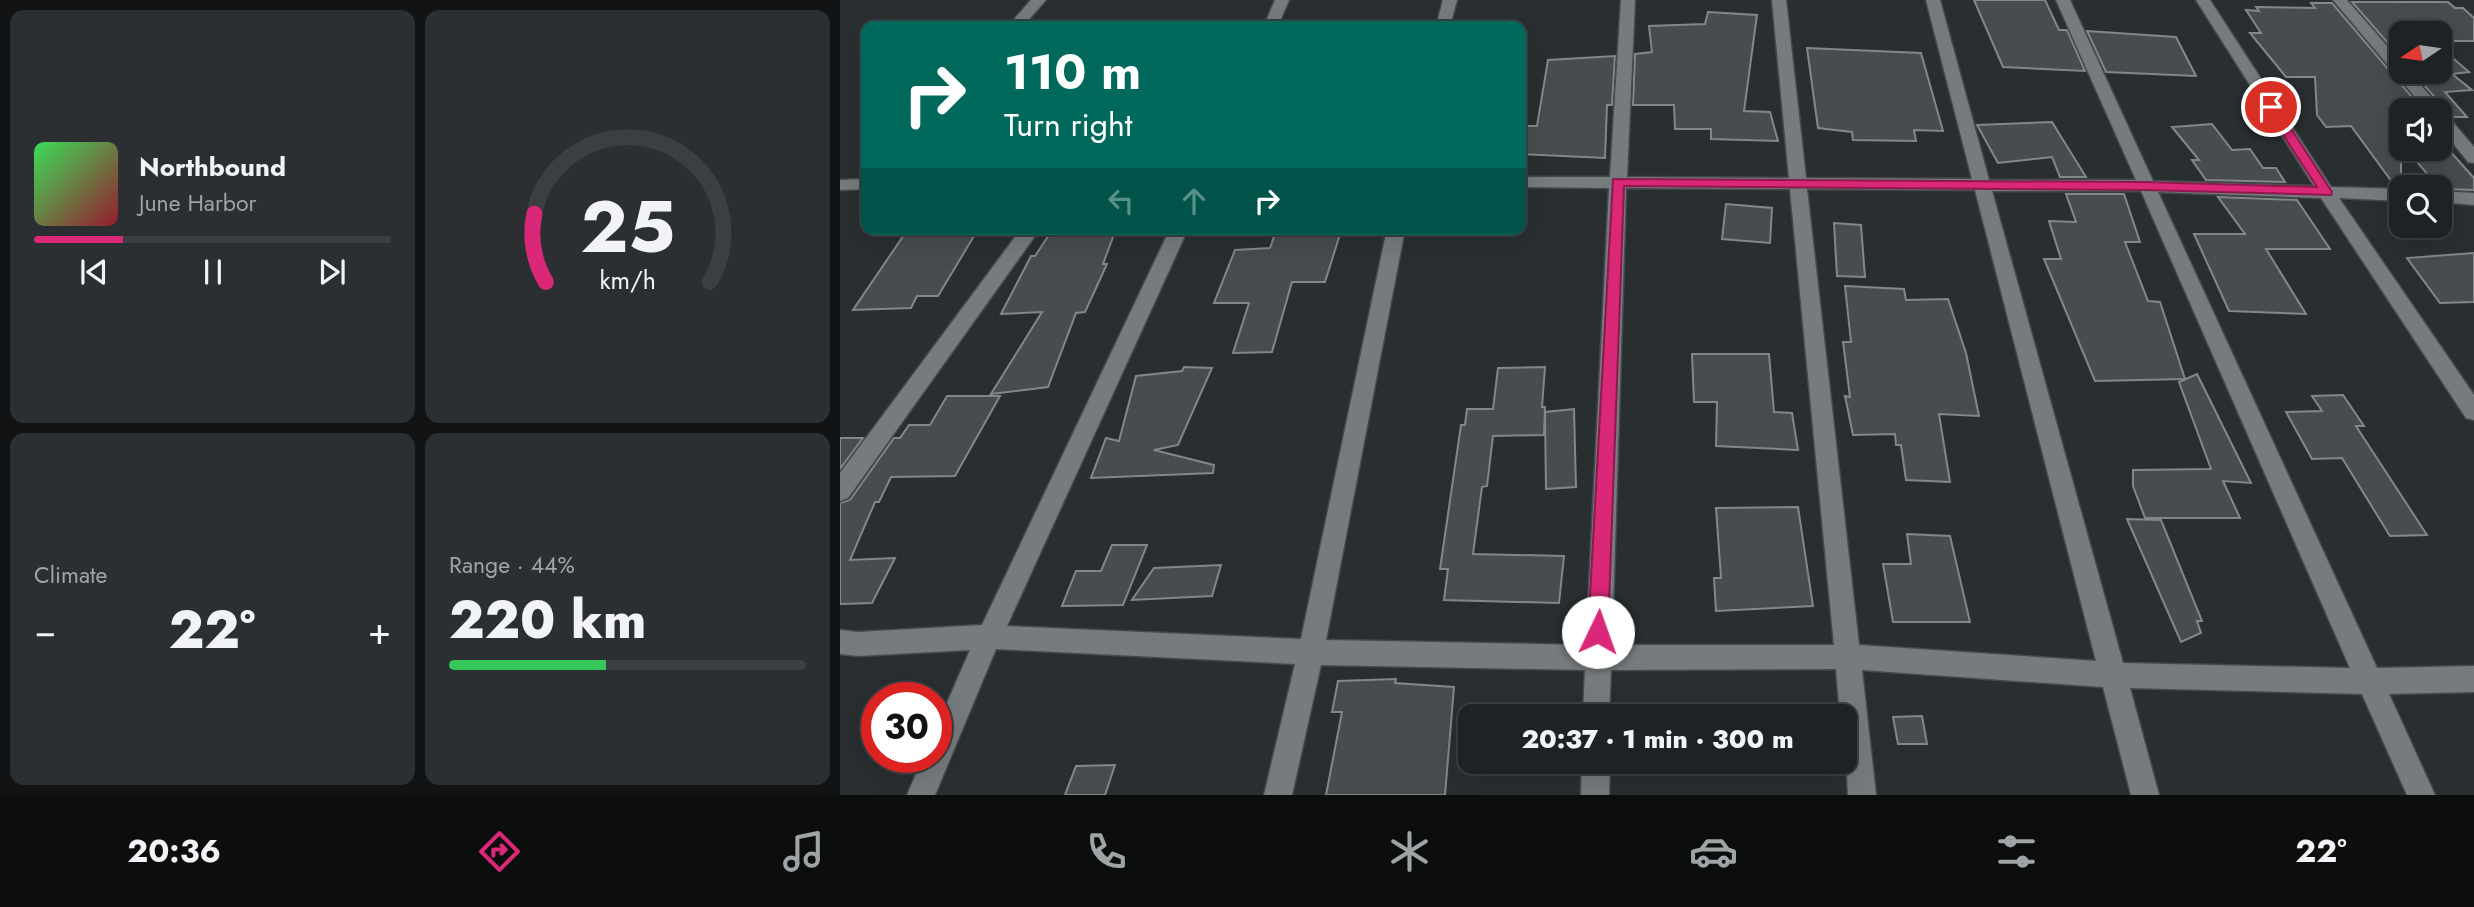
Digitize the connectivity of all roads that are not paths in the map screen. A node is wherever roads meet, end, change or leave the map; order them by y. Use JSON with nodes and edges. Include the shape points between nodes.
{"nodes":[{"id":1,"x":1039,"y":0,"type":"edge"},
{"id":2,"x":1282,"y":0,"type":"edge"},
{"id":3,"x":1450,"y":0,"type":"edge"},
{"id":4,"x":1628,"y":0,"type":"edge"},
{"id":5,"x":1779,"y":0,"type":"edge"},
{"id":6,"x":1933,"y":0,"type":"edge"},
{"id":7,"x":2063,"y":0,"type":"edge"},
{"id":8,"x":2203,"y":0,"type":"edge"},
{"id":9,"x":2340,"y":0,"type":"edge"},
{"id":10,"x":1020,"y":21,"type":"edge"},
{"id":11,"x":1273,"y":21,"type":"edge"},
{"id":12,"x":1444,"y":21,"type":"edge"},
{"id":13,"x":2424,"y":98,"type":"edge"},
{"id":14,"x":2452,"y":131,"type":"edge"},
{"id":15,"x":2474,"y":158,"type":"edge"},
{"id":16,"x":861,"y":182,"type":"edge"},
{"id":17,"x":1526,"y":182,"type":"edge"},
{"id":18,"x":1618,"y":182,"type":"junction"},
{"id":19,"x":1797,"y":183,"type":"junction"},
{"id":20,"x":840,"y":185,"type":"edge"},
{"id":21,"x":1981,"y":186,"type":"junction"},
{"id":22,"x":2144,"y":186,"type":"junction"},
{"id":23,"x":2326,"y":192,"type":"junction"},
{"id":24,"x":2389,"y":195,"type":"edge"},
{"id":25,"x":2452,"y":197,"type":"edge"},
{"id":26,"x":2474,"y":198,"type":"edge"},
{"id":27,"x":1027,"y":235,"type":"edge"},
{"id":28,"x":1176,"y":235,"type":"edge"},
{"id":29,"x":1395,"y":235,"type":"edge"},
{"id":30,"x":2474,"y":412,"type":"edge"},
{"id":31,"x":840,"y":491,"type":"edge"},
{"id":32,"x":989,"y":637,"type":"junction"},
{"id":33,"x":840,"y":642,"type":"edge"},
{"id":34,"x":1311,"y":652,"type":"junction"},
{"id":35,"x":1847,"y":657,"type":"junction"},
{"id":36,"x":1597,"y":658,"type":"junction"},
{"id":37,"x":2110,"y":675,"type":"junction"},
{"id":38,"x":2474,"y":679,"type":"edge"},
{"id":39,"x":2371,"y":681,"type":"junction"},
{"id":40,"x":1596,"y":704,"type":"edge"},
{"id":41,"x":1596,"y":774,"type":"edge"},
{"id":42,"x":921,"y":795,"type":"edge"},
{"id":43,"x":1278,"y":795,"type":"edge"},
{"id":44,"x":1595,"y":795,"type":"edge"},
{"id":45,"x":1862,"y":795,"type":"edge"},
{"id":46,"x":2145,"y":795,"type":"edge"},
{"id":47,"x":2421,"y":795,"type":"edge"}],
"edges":[{"from":1,"to":10,"type":"street"},
{"from":2,"to":11,"type":"street"},
{"from":3,"to":12,"type":"street"},
{"from":4,"to":18,"type":"street"},
{"from":5,"to":19,"type":"street"},
{"from":6,"to":21,"type":"street"},
{"from":7,"to":22,"type":"street"},
{"from":8,"to":23,"type":"street"},
{"from":9,"to":13,"type":"street"},
{"from":14,"to":15,"type":"street"},
{"from":16,"to":20,"type":"street"},
{"from":17,"to":18,"type":"street"},
{"from":18,"to":19,"type":"street"},
{"from":18,"to":36,"type":"street"},
{"from":19,"to":21,"type":"street"},
{"from":19,"to":35,"type":"street"},
{"from":21,"to":22,"type":"street"},
{"from":21,"to":37,"type":"street"},
{"from":22,"to":23,"type":"street"},
{"from":22,"to":39,"type":"street"},
{"from":23,"to":24,"type":"street"},
{"from":23,"to":30,"type":"street"},
{"from":25,"to":26,"type":"street"},
{"from":27,"to":31,"type":"street"},
{"from":28,"to":32,"type":"street"},
{"from":29,"to":34,"type":"street"},
{"from":32,"to":33,"type":"street"},
{"from":32,"to":34,"type":"street"},
{"from":32,"to":42,"type":"street"},
{"from":34,"to":36,"type":"street"},
{"from":34,"to":43,"type":"street"},
{"from":35,"to":36,"type":"street"},
{"from":35,"to":37,"type":"street"},
{"from":35,"to":45,"type":"street"},
{"from":36,"to":40,"type":"street"},
{"from":37,"to":39,"type":"street"},
{"from":37,"to":46,"type":"street"},
{"from":38,"to":39,"type":"street"},
{"from":39,"to":47,"type":"street"},
{"from":41,"to":44,"type":"street"}]}
